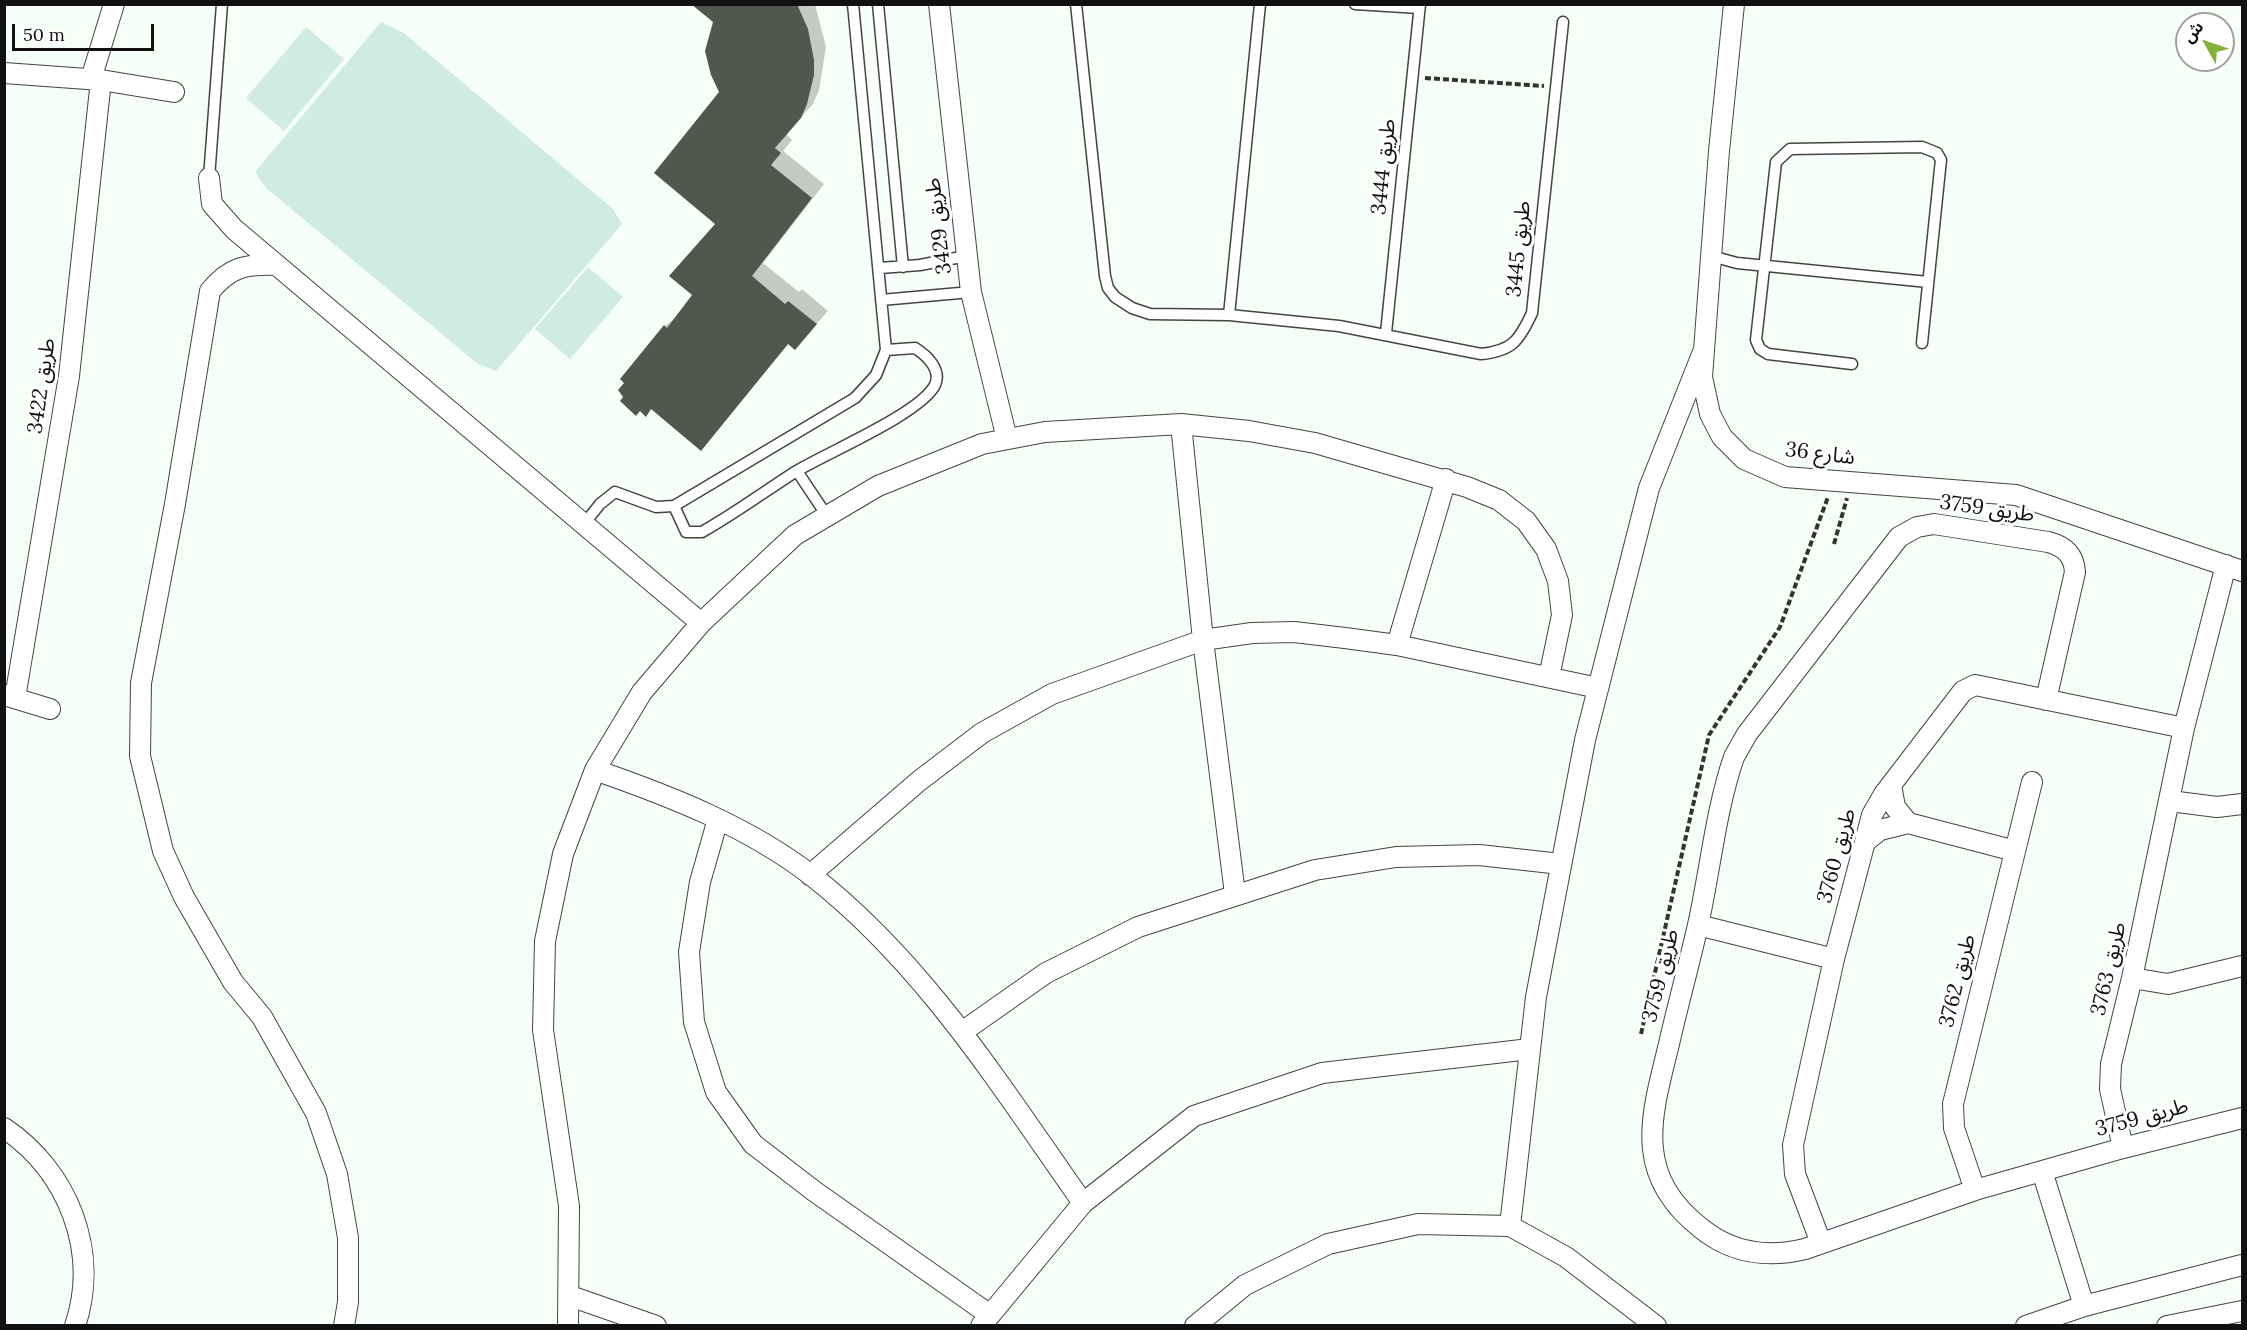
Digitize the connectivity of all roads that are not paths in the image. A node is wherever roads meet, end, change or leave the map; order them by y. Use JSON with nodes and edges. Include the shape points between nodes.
{"nodes":[{"id":1,"x":114,"y":4,"type":"edge"},
{"id":2,"x":222,"y":4,"type":"edge"},
{"id":3,"x":853,"y":4,"type":"edge"},
{"id":4,"x":878,"y":4,"type":"edge"},
{"id":5,"x":939,"y":4,"type":"edge"},
{"id":6,"x":1076,"y":4,"type":"edge"},
{"id":7,"x":1260,"y":4,"type":"edge"},
{"id":8,"x":1355,"y":4,"type":"edge"},
{"id":9,"x":1734,"y":4,"type":"edge"},
{"id":10,"x":1419,"y":6,"type":"edge"},
{"id":11,"x":1563,"y":22,"type":"dead end"},
{"id":12,"x":4,"y":73,"type":"edge"},
{"id":13,"x":96,"y":79,"type":"junction"},
{"id":14,"x":174,"y":92,"type":"dead end"},
{"id":15,"x":209,"y":178,"type":"joint"},
{"id":16,"x":966,"y":256,"type":"junction"},
{"id":17,"x":1711,"y":256,"type":"junction"},
{"id":18,"x":276,"y":265,"type":"junction"},
{"id":19,"x":1766,"y":266,"type":"junction"},
{"id":20,"x":903,"y":267,"type":"junction"},
{"id":21,"x":880,"y":268,"type":"junction"},
{"id":22,"x":1928,"y":282,"type":"junction"},
{"id":23,"x":971,"y":292,"type":"junction"},
{"id":24,"x":881,"y":300,"type":"junction"},
{"id":25,"x":1229,"y":315,"type":"junction"},
{"id":26,"x":1386,"y":333,"type":"junction"},
{"id":27,"x":1922,"y":343,"type":"dead end"},
{"id":28,"x":886,"y":350,"type":"junction"},
{"id":29,"x":1702,"y":352,"type":"junction"},
{"id":30,"x":1852,"y":364,"type":"dead end"},
{"id":31,"x":1181,"y":424,"type":"junction"},
{"id":32,"x":1007,"y":439,"type":"junction"},
{"id":33,"x":797,"y":471,"type":"junction"},
{"id":34,"x":1446,"y":479,"type":"junction"},
{"id":35,"x":674,"y":506,"type":"junction"},
{"id":36,"x":827,"y":516,"type":"junction"},
{"id":37,"x":584,"y":524,"type":"junction"},
{"id":38,"x":2234,"y":568,"type":"edge"},
{"id":39,"x":701,"y":623,"type":"junction"},
{"id":40,"x":1203,"y":640,"type":"junction"},
{"id":41,"x":1396,"y":645,"type":"junction"},
{"id":42,"x":1549,"y":678,"type":"junction"},
{"id":43,"x":1598,"y":688,"type":"junction"},
{"id":44,"x":10,"y":697,"type":"edge"},
{"id":45,"x":2046,"y":700,"type":"junction"},
{"id":46,"x":50,"y":709,"type":"dead end"},
{"id":47,"x":2184,"y":728,"type":"junction"},
{"id":48,"x":595,"y":770,"type":"junction"},
{"id":49,"x":2032,"y":782,"type":"dead end"},
{"id":50,"x":1891,"y":785,"type":"junction"},
{"id":51,"x":2170,"y":801,"type":"junction"},
{"id":52,"x":2242,"y":804,"type":"edge"},
{"id":53,"x":718,"y":819,"type":"junction"},
{"id":54,"x":1908,"y":823,"type":"junction"},
{"id":55,"x":1865,"y":842,"type":"junction"},
{"id":56,"x":2015,"y":851,"type":"junction"},
{"id":57,"x":1561,"y":864,"type":"junction"},
{"id":58,"x":810,"y":875,"type":"junction"},
{"id":59,"x":1235,"y":894,"type":"junction"},
{"id":60,"x":1698,"y":925,"type":"junction"},
{"id":61,"x":1834,"y":959,"type":"junction"},
{"id":62,"x":2242,"y":966,"type":"edge"},
{"id":63,"x":2132,"y":978,"type":"junction"},
{"id":64,"x":962,"y":1032,"type":"junction"},
{"id":65,"x":1530,"y":1049,"type":"junction"},
{"id":66,"x":2242,"y":1118,"type":"edge"},
{"id":67,"x":4,"y":1128,"type":"edge"},
{"id":68,"x":2123,"y":1148,"type":"junction"},
{"id":69,"x":2042,"y":1172,"type":"junction"},
{"id":70,"x":1975,"y":1190,"type":"junction"},
{"id":71,"x":1083,"y":1203,"type":"junction"},
{"id":72,"x":1510,"y":1226,"type":"junction"},
{"id":73,"x":1821,"y":1243,"type":"junction"},
{"id":74,"x":2242,"y":1265,"type":"edge"},
{"id":75,"x":570,"y":1296,"type":"junction"},
{"id":76,"x":2084,"y":1306,"type":"junction"},
{"id":77,"x":2242,"y":1311,"type":"edge"},
{"id":78,"x":985,"y":1320,"type":"edge"},
{"id":79,"x":75,"y":1326,"type":"edge"},
{"id":80,"x":344,"y":1326,"type":"edge"},
{"id":81,"x":568,"y":1326,"type":"edge"},
{"id":82,"x":656,"y":1326,"type":"edge"},
{"id":83,"x":1196,"y":1326,"type":"edge"},
{"id":84,"x":1656,"y":1326,"type":"edge"},
{"id":85,"x":2026,"y":1326,"type":"edge"},
{"id":86,"x":2167,"y":1326,"type":"edge"}],
"edges":[{"from":1,"to":13,"type":"street","name":"طريق 3422"},
{"from":2,"to":15,"type":"lane"},
{"from":3,"to":21,"type":"lane"},
{"from":4,"to":20,"type":"lane"},
{"from":5,"to":16,"type":"street","name":"طريق 3429"},
{"from":6,"to":25,"type":"lane","name":"طريق 3445","via":[[1108,288],[1132,308],[1150,314]]},
{"from":7,"to":25,"type":"lane"},
{"from":8,"to":10,"type":"lane"},
{"from":9,"to":17,"type":"street","name":"شارع 36"},
{"from":10,"to":26,"type":"lane","name":"طريق 3444"},
{"from":11,"to":26,"type":"lane","name":"طريق 3445","via":[[1532,314],[1523,332],[1501,352],[1481,354]]},
{"from":12,"to":13,"type":"street"},
{"from":13,"to":14,"type":"street"},
{"from":13,"to":44,"type":"street","name":"طريق 3422","via":[[69,376]]},
{"from":15,"to":18,"type":"street","via":[[212,204],[220,215]]},
{"from":16,"to":20,"type":"lane"},
{"from":16,"to":23,"type":"street","name":"طريق 3429"},
{"from":17,"to":19,"type":"lane"},
{"from":17,"to":29,"type":"street","name":"شارع 36"},
{"from":18,"to":37,"type":"street"},
{"from":18,"to":80,"type":"street","via":[[240,268],[224,274],[210,291],[141,683],[140,756],[163,851],[184,897],[233,982],[262,1017],[316,1113],[337,1174],[348,1238]]},
{"from":19,"to":22,"type":"lane"},
{"from":19,"to":22,"type":"lane","via":[[1776,162],[1782,154],[1790,149],[1930,148],[1941,160]]},
{"from":19,"to":30,"type":"lane","via":[[1756,340],[1760,349],[1768,354]]},
{"from":20,"to":21,"type":"lane"},
{"from":21,"to":24,"type":"lane"},
{"from":22,"to":27,"type":"lane"},
{"from":23,"to":24,"type":"lane"},
{"from":23,"to":32,"type":"street","name":"طريق 3429"},
{"from":24,"to":28,"type":"lane"},
{"from":25,"to":26,"type":"lane","name":"طريق 3445"},
{"from":28,"to":33,"type":"lane","via":[[905,346],[924,354],[936,376],[928,394],[919,404]]},
{"from":28,"to":35,"type":"lane","via":[[876,375],[855,398]]},
{"from":29,"to":38,"type":"street","name":"شارع 36","via":[[1702,377],[1710,414],[1722,437],[1744,459],[1785,477],[2016,495]]},
{"from":29,"to":43,"type":"street","via":[[1649,488]]},
{"from":31,"to":32,"type":"street","via":[[1045,432]]},
{"from":31,"to":34,"type":"street","via":[[1315,443]]},
{"from":31,"to":40,"type":"street"},
{"from":32,"to":36,"type":"street","via":[[982,444],[878,486]]},
{"from":33,"to":35,"type":"lane","via":[[702,532],[687,532]]},
{"from":33,"to":36,"type":"lane"},
{"from":34,"to":41,"type":"street"},
{"from":34,"to":42,"type":"street","via":[[1499,500],[1526,521],[1546,549],[1558,581],[1562,615]]},
{"from":35,"to":37,"type":"lane","via":[[656,507],[615,492]]},
{"from":36,"to":39,"type":"street","via":[[795,535]]},
{"from":37,"to":39,"type":"street"},
{"from":38,"to":47,"type":"street","name":"طريق 3763"},
{"from":39,"to":48,"type":"street","via":[[642,692]]},
{"from":40,"to":41,"type":"street","via":[[1294,632]]},
{"from":40,"to":58,"type":"street","via":[[1052,693],[982,733],[919,781]]},
{"from":40,"to":59,"type":"street"},
{"from":41,"to":42,"type":"street"},
{"from":42,"to":43,"type":"street"},
{"from":43,"to":57,"type":"street","via":[[1584,740]]},
{"from":44,"to":46,"type":"street"},
{"from":45,"to":47,"type":"street","name":"طريق 3760"},
{"from":45,"to":50,"type":"street","name":"طريق 3760","via":[[1981,685],[1970,687]]},
{"from":45,"to":60,"type":"street","name":"طريق 3759","via":[[2074,572],[2069,553],[2048,542],[1934,524],[1908,531],[1893,544],[1739,746],[1731,767]]},
{"from":47,"to":51,"type":"street","name":"طريق 3763"},
{"from":48,"to":53,"type":"street"},
{"from":48,"to":75,"type":"street","via":[[563,854],[545,941],[543,1030],[568,1206]]},
{"from":49,"to":56,"type":"street","name":"طريق 3762"},
{"from":50,"to":54,"type":"street","via":[[1895,807]]},
{"from":50,"to":55,"type":"street","name":"طريق 3760","via":[[1877,804]]},
{"from":51,"to":52,"type":"street","via":[[2217,807]]},
{"from":51,"to":63,"type":"street","name":"طريق 3763"},
{"from":53,"to":58,"type":"street"},
{"from":53,"to":78,"type":"street","via":[[700,882],[688,952],[694,1022],[716,1092],[753,1144]]},
{"from":54,"to":55,"type":"street","via":[[1880,830]]},
{"from":54,"to":56,"type":"street"},
{"from":55,"to":61,"type":"street","name":"طريق 3760"},
{"from":56,"to":70,"type":"street","name":"طريق 3762","via":[[1953,1104],[1954,1128]]},
{"from":57,"to":59,"type":"street","via":[[1479,855],[1396,857],[1315,870]]},
{"from":57,"to":65,"type":"street"},
{"from":58,"to":64,"type":"street","via":[[867,924],[919,978]]},
{"from":59,"to":64,"type":"street","via":[[1138,927],[1046,973]]},
{"from":60,"to":61,"type":"street"},
{"from":60,"to":73,"type":"street","name":"طريق 3759","via":[[1652,1112],[1652,1145],[1660,1177],[1691,1221],[1732,1247],[1776,1254]]},
{"from":61,"to":73,"type":"street","name":"طريق 3760","via":[[1792,1156]]},
{"from":62,"to":63,"type":"street","via":[[2168,984]]},
{"from":63,"to":68,"type":"street","name":"طريق 3763","via":[[2110,1077]]},
{"from":64,"to":71,"type":"street"},
{"from":65,"to":71,"type":"street","via":[[1322,1073],[1194,1116]]},
{"from":65,"to":72,"type":"street"},
{"from":66,"to":68,"type":"street","name":"طريق 3759"},
{"from":67,"to":79,"type":"street","via":[[48,1167],[68,1199],[80,1235],[85,1272]]},
{"from":68,"to":69,"type":"street","name":"طريق 3759"},
{"from":69,"to":70,"type":"street","name":"طريق 3759"},
{"from":69,"to":76,"type":"street"},
{"from":70,"to":73,"type":"street","name":"طريق 3759"},
{"from":71,"to":78,"type":"street"},
{"from":72,"to":83,"type":"street","via":[[1418,1224],[1328,1244],[1245,1285]]},
{"from":72,"to":84,"type":"street","via":[[1566,1257]]},
{"from":74,"to":76,"type":"street"},
{"from":75,"to":81,"type":"street"},
{"from":75,"to":82,"type":"street"},
{"from":76,"to":85,"type":"street"},
{"from":77,"to":86,"type":"street"}]}
